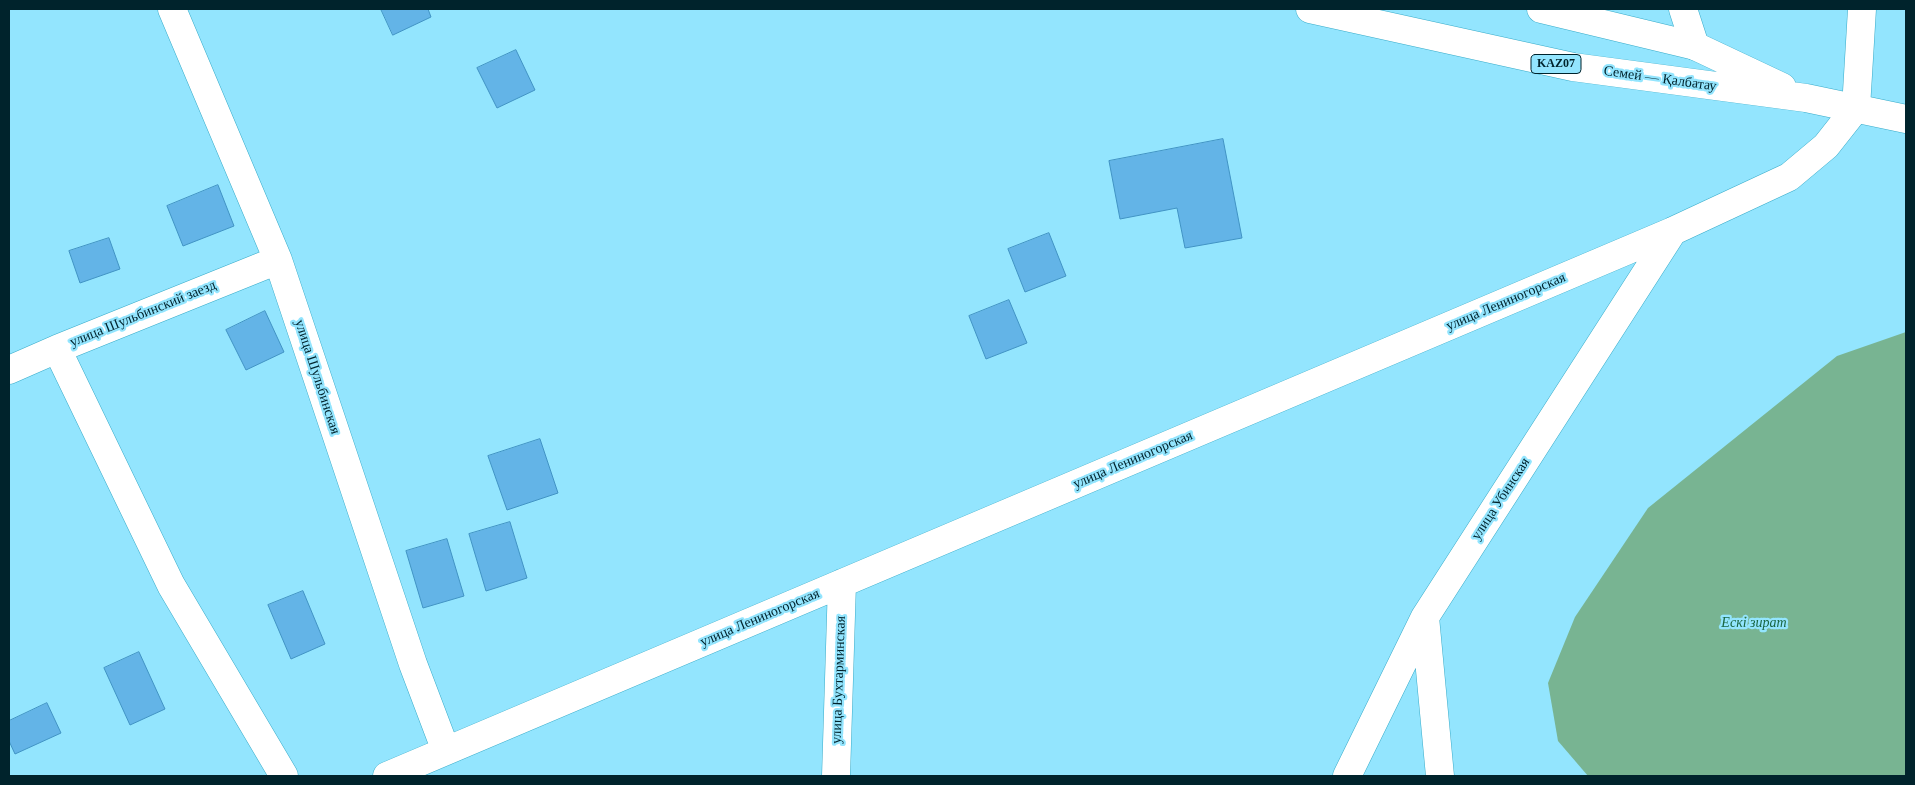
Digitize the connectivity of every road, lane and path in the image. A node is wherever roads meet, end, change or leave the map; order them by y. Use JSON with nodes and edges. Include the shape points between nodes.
{"nodes":[{"id":1,"x":172,"y":9,"type":"edge"},
{"id":2,"x":1310,"y":9,"type":"edge"},
{"id":3,"x":1542,"y":9,"type":"edge"},
{"id":4,"x":1683,"y":9,"type":"edge"},
{"id":5,"x":1862,"y":9,"type":"edge"},
{"id":6,"x":1695,"y":46,"type":"junction"},
{"id":7,"x":1806,"y":98,"type":"junction"},
{"id":8,"x":1856,"y":108,"type":"junction"},
{"id":9,"x":1906,"y":119,"type":"edge"},
{"id":10,"x":1673,"y":231,"type":"junction"},
{"id":11,"x":278,"y":260,"type":"junction"},
{"id":12,"x":57,"y":349,"type":"junction"},
{"id":13,"x":9,"y":370,"type":"edge"},
{"id":14,"x":842,"y":583,"type":"junction"},
{"id":15,"x":1425,"y":617,"type":"junction"},
{"id":16,"x":446,"y":751,"type":"junction"},
{"id":17,"x":284,"y":776,"type":"edge"},
{"id":18,"x":386,"y":776,"type":"edge"},
{"id":19,"x":836,"y":776,"type":"edge"},
{"id":20,"x":1346,"y":776,"type":"edge"},
{"id":21,"x":1440,"y":776,"type":"edge"}],
"edges":[{"from":1,"to":11,"type":"main road","name":"улица Шульбинская"},
{"from":2,"to":7,"type":"main road","name":"Семей — Қалбатау","number":"KAZ07","via":[[1573,68]]},
{"from":3,"to":6,"type":"main road","name":"Семей — Қалбатау","number":"KAZ07"},
{"from":4,"to":6,"type":"main road"},
{"from":5,"to":8,"type":"main road"},
{"from":6,"to":7,"type":"main road","name":"Семей — Қалбатау","number":"KAZ07"},
{"from":7,"to":8,"type":"main road","name":"Семей — Қалбатау","number":"KAZ07"},
{"from":8,"to":9,"type":"main road","name":"Семей — Қалбатау","number":"KAZ07"},
{"from":8,"to":10,"type":"main road","name":"улица Лениногорская","via":[[1826,146],[1789,177]]},
{"from":10,"to":14,"type":"main road","name":"улица Лениногорская"},
{"from":10,"to":15,"type":"main road","name":"улица Убинская"},
{"from":11,"to":12,"type":"main road","name":"улица Шульбинский заезд"},
{"from":11,"to":16,"type":"main road","name":"улица Шульбинская","via":[[413,664]]},
{"from":12,"to":13,"type":"main road","name":"улица Шульбинский заезд"},
{"from":12,"to":17,"type":"main road","via":[[170,585]]},
{"from":14,"to":16,"type":"main road","name":"улица Лениногорская"},
{"from":14,"to":19,"type":"main road","name":"улица Бухтарминская"},
{"from":15,"to":20,"type":"main road","name":"улица Убинская"},
{"from":15,"to":21,"type":"main road"},
{"from":16,"to":18,"type":"main road","name":"улица Лениногорская"}]}
